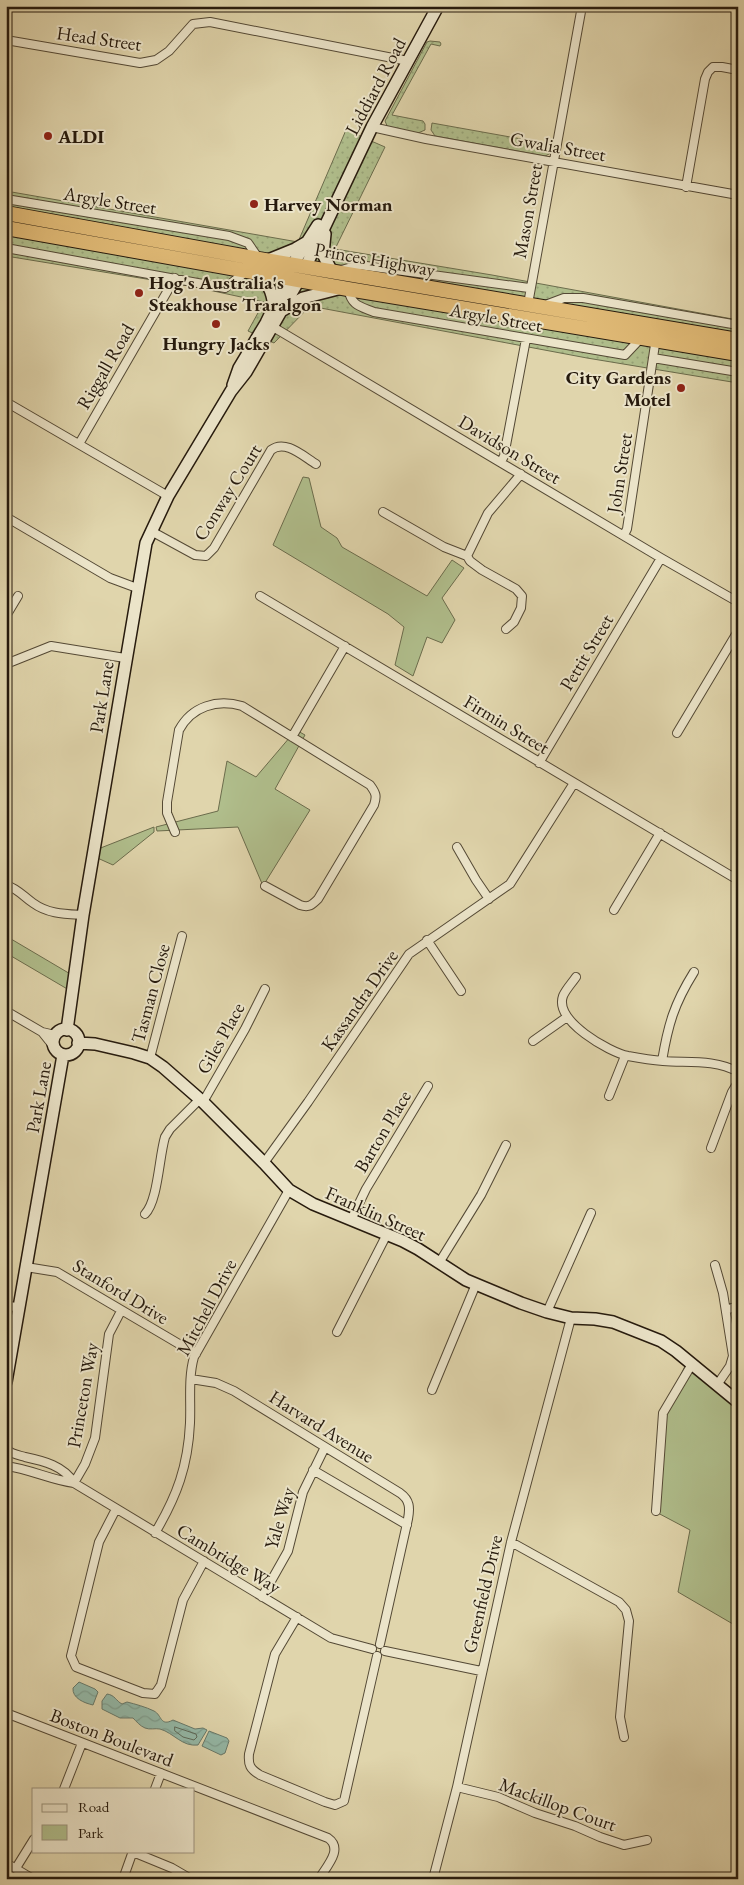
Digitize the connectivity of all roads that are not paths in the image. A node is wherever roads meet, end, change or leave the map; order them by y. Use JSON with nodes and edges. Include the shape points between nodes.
{"nodes":[{"id":1,"x":438,"y":6,"type":"edge"},
{"id":2,"x":582,"y":6,"type":"edge"},
{"id":3,"x":6,"y":40,"type":"edge"},
{"id":4,"x":408,"y":61,"type":"junction"},
{"id":5,"x":738,"y":70,"type":"edge"},
{"id":6,"x":372,"y":128,"type":"junction"},
{"id":7,"x":552,"y":161,"type":"junction"},
{"id":8,"x":344,"y":183,"type":"junction"},
{"id":9,"x":686,"y":187,"type":"junction"},
{"id":10,"x":738,"y":196,"type":"edge"},
{"id":11,"x":6,"y":199,"type":"edge"},
{"id":12,"x":6,"y":213,"type":"edge"},
{"id":13,"x":328,"y":217,"type":"junction"},
{"id":14,"x":6,"y":228,"type":"edge"},
{"id":15,"x":308,"y":241,"type":"junction"},
{"id":16,"x":6,"y":248,"type":"edge"},
{"id":17,"x":257,"y":265,"type":"junction"},
{"id":18,"x":300,"y":265,"type":"junction"},
{"id":19,"x":334,"y":271,"type":"junction"},
{"id":20,"x":175,"y":278,"type":"junction"},
{"id":21,"x":293,"y":279,"type":"junction"},
{"id":22,"x":529,"y":288,"type":"junction"},
{"id":23,"x":345,"y":289,"type":"junction"},
{"id":24,"x":534,"y":305,"type":"junction"},
{"id":25,"x":278,"y":310,"type":"junction"},
{"id":26,"x":270,"y":325,"type":"junction"},
{"id":27,"x":738,"y":325,"type":"edge"},
{"id":28,"x":652,"y":335,"type":"junction"},
{"id":29,"x":526,"y":339,"type":"junction"},
{"id":30,"x":738,"y":340,"type":"edge"},
{"id":31,"x":738,"y":354,"type":"edge"},
{"id":32,"x":653,"y":358,"type":"junction"},
{"id":33,"x":738,"y":372,"type":"edge"},
{"id":34,"x":6,"y":402,"type":"edge"},
{"id":35,"x":79,"y":444,"type":"junction"},
{"id":36,"x":500,"y":462,"type":"junction"},
{"id":37,"x":316,"y":464,"type":"dead end"},
{"id":38,"x":521,"y":474,"type":"junction"},
{"id":39,"x":168,"y":496,"type":"junction"},
{"id":40,"x":383,"y":512,"type":"dead end"},
{"id":41,"x":6,"y":517,"type":"edge"},
{"id":42,"x":151,"y":531,"type":"junction"},
{"id":43,"x":624,"y":535,"type":"junction"},
{"id":44,"x":467,"y":556,"type":"junction"},
{"id":45,"x":661,"y":558,"type":"junction"},
{"id":46,"x":137,"y":588,"type":"junction"},
{"id":47,"x":18,"y":596,"type":"dead end"},
{"id":48,"x":260,"y":596,"type":"dead end"},
{"id":49,"x":738,"y":602,"type":"edge"},
{"id":50,"x":6,"y":616,"type":"edge"},
{"id":51,"x":506,"y":629,"type":"dead end"},
{"id":52,"x":738,"y":631,"type":"edge"},
{"id":53,"x":345,"y":646,"type":"junction"},
{"id":54,"x":125,"y":658,"type":"junction"},
{"id":55,"x":6,"y":664,"type":"edge"},
{"id":56,"x":677,"y":733,"type":"dead end"},
{"id":57,"x":292,"y":736,"type":"junction"},
{"id":58,"x":540,"y":763,"type":"junction"},
{"id":59,"x":574,"y":783,"type":"junction"},
{"id":60,"x":175,"y":832,"type":"dead end"},
{"id":61,"x":660,"y":833,"type":"junction"},
{"id":62,"x":458,"y":848,"type":"dead end"},
{"id":63,"x":738,"y":880,"type":"edge"},
{"id":64,"x":6,"y":885,"type":"edge"},
{"id":65,"x":265,"y":886,"type":"dead end"},
{"id":66,"x":489,"y":899,"type":"junction"},
{"id":67,"x":614,"y":910,"type":"dead end"},
{"id":68,"x":83,"y":915,"type":"junction"},
{"id":69,"x":182,"y":936,"type":"dead end"},
{"id":70,"x":427,"y":940,"type":"junction"},
{"id":71,"x":694,"y":972,"type":"dead end"},
{"id":72,"x":576,"y":977,"type":"dead end"},
{"id":73,"x":265,"y":990,"type":"dead end"},
{"id":74,"x":460,"y":991,"type":"dead end"},
{"id":75,"x":6,"y":1011,"type":"edge"},
{"id":76,"x":567,"y":1017,"type":"junction"},
{"id":77,"x":67,"y":1030,"type":"junction"},
{"id":78,"x":42,"y":1032,"type":"junction"},
{"id":79,"x":55,"y":1035,"type":"junction"},
{"id":80,"x":533,"y":1041,"type":"dead end"},
{"id":81,"x":78,"y":1043,"type":"junction"},
{"id":82,"x":54,"y":1047,"type":"junction"},
{"id":83,"x":63,"y":1055,"type":"junction"},
{"id":84,"x":625,"y":1056,"type":"junction"},
{"id":85,"x":150,"y":1058,"type":"junction"},
{"id":86,"x":662,"y":1061,"type":"junction"},
{"id":87,"x":738,"y":1072,"type":"edge"},
{"id":88,"x":738,"y":1082,"type":"edge"},
{"id":89,"x":428,"y":1086,"type":"dead end"},
{"id":90,"x":608,"y":1096,"type":"dead end"},
{"id":91,"x":202,"y":1100,"type":"junction"},
{"id":92,"x":506,"y":1145,"type":"dead end"},
{"id":93,"x":711,"y":1148,"type":"dead end"},
{"id":94,"x":264,"y":1163,"type":"junction"},
{"id":95,"x":290,"y":1190,"type":"junction"},
{"id":96,"x":590,"y":1213,"type":"dead end"},
{"id":97,"x":145,"y":1214,"type":"dead end"},
{"id":98,"x":351,"y":1220,"type":"junction"},
{"id":99,"x":387,"y":1234,"type":"junction"},
{"id":100,"x":439,"y":1263,"type":"junction"},
{"id":101,"x":715,"y":1265,"type":"dead end"},
{"id":102,"x":26,"y":1267,"type":"junction"},
{"id":103,"x":476,"y":1284,"type":"junction"},
{"id":104,"x":6,"y":1305,"type":"edge"},
{"id":105,"x":738,"y":1306,"type":"edge"},
{"id":106,"x":19,"y":1308,"type":"junction"},
{"id":107,"x":726,"y":1310,"type":"junction"},
{"id":108,"x":121,"y":1311,"type":"junction"},
{"id":109,"x":547,"y":1312,"type":"junction"},
{"id":110,"x":571,"y":1318,"type":"junction"},
{"id":111,"x":337,"y":1332,"type":"dead end"},
{"id":112,"x":196,"y":1354,"type":"junction"},
{"id":113,"x":692,"y":1364,"type":"junction"},
{"id":114,"x":191,"y":1380,"type":"junction"},
{"id":115,"x":6,"y":1382,"type":"edge"},
{"id":116,"x":717,"y":1385,"type":"junction"},
{"id":117,"x":432,"y":1390,"type":"dead end"},
{"id":118,"x":738,"y":1402,"type":"edge"},
{"id":119,"x":325,"y":1447,"type":"junction"},
{"id":120,"x":6,"y":1449,"type":"edge"},
{"id":121,"x":6,"y":1466,"type":"edge"},
{"id":122,"x":313,"y":1470,"type":"junction"},
{"id":123,"x":74,"y":1483,"type":"junction"},
{"id":124,"x":116,"y":1509,"type":"junction"},
{"id":125,"x":656,"y":1511,"type":"dead end"},
{"id":126,"x":407,"y":1525,"type":"junction"},
{"id":127,"x":155,"y":1532,"type":"junction"},
{"id":128,"x":511,"y":1542,"type":"junction"},
{"id":129,"x":204,"y":1561,"type":"junction"},
{"id":130,"x":262,"y":1597,"type":"junction"},
{"id":131,"x":297,"y":1617,"type":"junction"},
{"id":132,"x":383,"y":1648,"type":"junction"},
{"id":133,"x":372,"y":1649,"type":"junction"},
{"id":134,"x":377,"y":1656,"type":"junction"},
{"id":135,"x":482,"y":1671,"type":"junction"},
{"id":136,"x":6,"y":1713,"type":"edge"},
{"id":137,"x":624,"y":1737,"type":"dead end"},
{"id":138,"x":82,"y":1742,"type":"junction"},
{"id":139,"x":161,"y":1773,"type":"junction"},
{"id":140,"x":457,"y":1787,"type":"junction"},
{"id":141,"x":64,"y":1788,"type":"edge"},
{"id":142,"x":155,"y":1788,"type":"edge"},
{"id":143,"x":647,"y":1840,"type":"dead end"},
{"id":144,"x":32,"y":1842,"type":"edge"},
{"id":145,"x":133,"y":1852,"type":"edge"},
{"id":146,"x":6,"y":1863,"type":"edge"},
{"id":147,"x":16,"y":1868,"type":"junction"},
{"id":148,"x":33,"y":1879,"type":"edge"},
{"id":149,"x":123,"y":1879,"type":"edge"},
{"id":150,"x":191,"y":1879,"type":"edge"},
{"id":151,"x":319,"y":1879,"type":"edge"},
{"id":152,"x":433,"y":1879,"type":"edge"}],
"edges":[{"from":1,"to":4,"type":"street","name":"Liddiard Road"},
{"from":2,"to":7,"type":"street","name":"Mason Street"},
{"from":3,"to":4,"type":"street","name":"Head Street","via":[[140,63],[156,60],[170,50],[193,24],[210,22]]},
{"from":4,"to":6,"type":"street","name":"Liddiard Road"},
{"from":5,"to":9,"type":"street","via":[[713,67],[708,72]]},
{"from":6,"to":7,"type":"street","name":"Gwalia Street"},
{"from":6,"to":8,"type":"street","name":"Liddiard Road"},
{"from":7,"to":9,"type":"street","name":"Gwalia Street"},
{"from":7,"to":22,"type":"street","name":"Mason Street"},
{"from":8,"to":13,"type":"street","name":"Liddiard Road"},
{"from":8,"to":15,"type":"street","name":"Liddiard Road"},
{"from":9,"to":10,"type":"street","name":"Gwalia Street"},
{"from":11,"to":17,"type":"street","name":"Argyle Street","via":[[229,236],[248,243]]},
{"from":12,"to":17,"type":"highway","name":"Princes Highway"},
{"from":13,"to":18,"type":"street","name":"Liddiard Road"},
{"from":13,"to":19,"type":"street","via":[[323,254]]},
{"from":14,"to":17,"type":"highway","name":"Princes Highway"},
{"from":15,"to":17,"type":"street"},
{"from":15,"to":18,"type":"street","name":"Liddiard Road"},
{"from":16,"to":20,"type":"street"},
{"from":17,"to":18,"type":"highway","name":"Princes Highway"},
{"from":17,"to":20,"type":"street","via":[[225,288]]},
{"from":17,"to":21,"type":"highway","name":"Princes Highway"},
{"from":17,"to":25,"type":"street"},
{"from":18,"to":19,"type":"highway","name":"Princes Highway"},
{"from":18,"to":21,"type":"highway"},
{"from":19,"to":22,"type":"street","name":"Argyle Street","via":[[360,265]]},
{"from":19,"to":24,"type":"highway","name":"Princes Highway"},
{"from":20,"to":35,"type":"street","name":"Riggall Road"},
{"from":21,"to":23,"type":"highway","name":"Princes Highway"},
{"from":21,"to":25,"type":"street","name":"Park Lane"},
{"from":22,"to":24,"type":"street","name":"Mason Street"},
{"from":23,"to":25,"type":"street","via":[[303,298]]},
{"from":23,"to":28,"type":"highway","name":"Princes Highway"},
{"from":23,"to":29,"type":"street","name":"Argyle Street","via":[[358,306],[374,312]]},
{"from":24,"to":27,"type":"street","name":"Argyle Street","via":[[564,298],[583,298]]},
{"from":24,"to":28,"type":"highway","name":"Princes Highway"},
{"from":25,"to":26,"type":"street","name":"Park Lane"},
{"from":26,"to":36,"type":"street","name":"Davidson Street"},
{"from":26,"to":39,"type":"street","name":"Park Lane","via":[[239,368],[230,391]]},
{"from":28,"to":29,"type":"street","name":"Argyle Street","via":[[625,355]]},
{"from":28,"to":30,"type":"highway","name":"Princes Highway"},
{"from":28,"to":31,"type":"highway","name":"Princes Highway"},
{"from":28,"to":32,"type":"street","name":"John Street"},
{"from":29,"to":36,"type":"street","via":[[504,456]]},
{"from":32,"to":33,"type":"street"},
{"from":32,"to":43,"type":"street","name":"John Street"},
{"from":34,"to":35,"type":"street"},
{"from":35,"to":39,"type":"street"},
{"from":36,"to":38,"type":"street","name":"Davidson Street"},
{"from":37,"to":42,"type":"street","name":"Conway Court","via":[[276,443],[214,548],[206,556],[196,555]]},
{"from":38,"to":43,"type":"street","name":"Davidson Street"},
{"from":38,"to":44,"type":"street","via":[[488,513]]},
{"from":39,"to":42,"type":"street","name":"Park Lane"},
{"from":40,"to":44,"type":"street","via":[[444,547]]},
{"from":41,"to":46,"type":"street","via":[[110,578]]},
{"from":42,"to":46,"type":"street","name":"Park Lane"},
{"from":43,"to":45,"type":"street","name":"Davidson Street"},
{"from":44,"to":51,"type":"street","via":[[475,566],[516,589],[522,596],[518,616]]},
{"from":45,"to":49,"type":"street","name":"Davidson Street"},
{"from":45,"to":58,"type":"street","name":"Pettit Street"},
{"from":46,"to":54,"type":"street","name":"Park Lane"},
{"from":47,"to":50,"type":"street"},
{"from":48,"to":53,"type":"street","name":"Firmin Street"},
{"from":52,"to":56,"type":"street"},
{"from":53,"to":57,"type":"street"},
{"from":53,"to":58,"type":"street","name":"Firmin Street"},
{"from":54,"to":55,"type":"street","via":[[51,646]]},
{"from":54,"to":68,"type":"street","name":"Park Lane"},
{"from":57,"to":60,"type":"street","via":[[242,706],[230,703],[206,706],[184,720],[179,730],[167,802],[167,813]]},
{"from":57,"to":65,"type":"street","via":[[363,779],[377,797],[312,906],[300,905]]},
{"from":58,"to":59,"type":"street","name":"Firmin Street"},
{"from":59,"to":61,"type":"street","name":"Firmin Street"},
{"from":59,"to":66,"type":"street","name":"Kassandra Drive","via":[[510,884]]},
{"from":61,"to":63,"type":"street","name":"Firmin Street"},
{"from":61,"to":67,"type":"street"},
{"from":62,"to":66,"type":"street"},
{"from":64,"to":68,"type":"street","via":[[16,888],[48,912]]},
{"from":66,"to":70,"type":"street","name":"Kassandra Drive"},
{"from":68,"to":77,"type":"street","name":"Park Lane"},
{"from":69,"to":85,"type":"street","name":"Tasman Close"},
{"from":70,"to":74,"type":"street"},
{"from":70,"to":94,"type":"street","name":"Kassandra Drive","via":[[409,954]]},
{"from":71,"to":86,"type":"street","via":[[672,1012]]},
{"from":72,"to":76,"type":"street","via":[[563,996]]},
{"from":73,"to":91,"type":"street","name":"Giles Place"},
{"from":75,"to":78,"type":"street"},
{"from":76,"to":80,"type":"street"},
{"from":76,"to":84,"type":"street","via":[[578,1030]]},
{"from":77,"to":79,"type":"street"},
{"from":77,"to":81,"type":"street","via":[[74,1033]]},
{"from":78,"to":79,"type":"street"},
{"from":78,"to":82,"type":"street"},
{"from":79,"to":82,"type":"street","name":"Park Lane"},
{"from":81,"to":83,"type":"street","name":"Park Lane","via":[[72,1054]]},
{"from":81,"to":85,"type":"street","name":"Franklin Street"},
{"from":82,"to":83,"type":"street","name":"Park Lane"},
{"from":83,"to":102,"type":"street","name":"Park Lane"},
{"from":84,"to":86,"type":"street"},
{"from":84,"to":90,"type":"street"},
{"from":85,"to":91,"type":"street","name":"Franklin Street"},
{"from":86,"to":87,"type":"street","via":[[707,1062]]},
{"from":88,"to":93,"type":"street"},
{"from":89,"to":98,"type":"street","name":"Barton Place"},
{"from":91,"to":94,"type":"street","name":"Franklin Street"},
{"from":91,"to":97,"type":"street","name":"Giles Place","via":[[170,1129],[153,1198]]},
{"from":92,"to":100,"type":"street","via":[[481,1195]]},
{"from":94,"to":95,"type":"street","name":"Franklin Street"},
{"from":95,"to":98,"type":"street","name":"Franklin Street"},
{"from":95,"to":112,"type":"street","name":"Mitchell Drive"},
{"from":96,"to":109,"type":"street"},
{"from":98,"to":99,"type":"street","name":"Franklin Street"},
{"from":99,"to":100,"type":"street","name":"Franklin Street"},
{"from":99,"to":111,"type":"street"},
{"from":100,"to":103,"type":"street","name":"Franklin Street"},
{"from":101,"to":107,"type":"street"},
{"from":102,"to":106,"type":"street","name":"Park Lane"},
{"from":102,"to":108,"type":"street","name":"Stanford Drive","via":[[56,1272]]},
{"from":103,"to":109,"type":"street","name":"Franklin Street"},
{"from":103,"to":117,"type":"street"},
{"from":104,"to":106,"type":"street"},
{"from":105,"to":107,"type":"street"},
{"from":106,"to":115,"type":"street","name":"Park Lane"},
{"from":107,"to":116,"type":"street","via":[[733,1356]]},
{"from":108,"to":112,"type":"street","name":"Stanford Drive"},
{"from":108,"to":123,"type":"street","name":"Princeton Way","via":[[109,1334],[95,1438],[88,1459]]},
{"from":109,"to":110,"type":"street","name":"Franklin Street"},
{"from":110,"to":113,"type":"street","name":"Franklin Street","via":[[612,1322],[643,1333]]},
{"from":110,"to":128,"type":"street","name":"Greenfield Drive"},
{"from":112,"to":114,"type":"street","name":"Mitchell Drive"},
{"from":113,"to":116,"type":"street","name":"Franklin Street"},
{"from":113,"to":125,"type":"street","via":[[663,1413]]},
{"from":114,"to":119,"type":"street","name":"Harvard Avenue","via":[[224,1385]]},
{"from":114,"to":127,"type":"street","name":"Mitchell Drive","via":[[189,1438],[181,1482]]},
{"from":116,"to":118,"type":"street","name":"Franklin Street"},
{"from":119,"to":122,"type":"street","name":"Yale Way"},
{"from":119,"to":126,"type":"street","name":"Harvard Avenue","via":[[404,1495],[410,1506]]},
{"from":120,"to":123,"type":"street","name":"Cambridge Way","via":[[56,1466]]},
{"from":121,"to":123,"type":"street","name":"Cambridge Way"},
{"from":122,"to":126,"type":"street"},
{"from":122,"to":130,"type":"street","name":"Yale Way","via":[[303,1492],[288,1551]]},
{"from":123,"to":124,"type":"street","name":"Cambridge Way"},
{"from":124,"to":127,"type":"street","name":"Cambridge Way"},
{"from":124,"to":129,"type":"street","via":[[99,1542],[73,1648],[76,1667],[144,1693],[155,1694],[161,1685],[183,1600]]},
{"from":126,"to":132,"type":"street","name":"Harvard Avenue"},
{"from":127,"to":129,"type":"street","name":"Cambridge Way"},
{"from":128,"to":135,"type":"street","name":"Greenfield Drive"},
{"from":128,"to":137,"type":"street","via":[[619,1602],[626,1610],[629,1621],[620,1717]]},
{"from":129,"to":130,"type":"street","name":"Cambridge Way"},
{"from":130,"to":131,"type":"street","name":"Cambridge Way"},
{"from":131,"to":133,"type":"street","name":"Cambridge Way","via":[[338,1641]]},
{"from":131,"to":134,"type":"street","via":[[274,1654],[249,1754],[248,1764],[260,1775],[325,1802],[335,1805],[344,1801]]},
{"from":132,"to":133,"type":"street","via":[[374,1645]]},
{"from":132,"to":134,"type":"street","via":[[381,1656]]},
{"from":132,"to":135,"type":"street"},
{"from":133,"to":134,"type":"street"},
{"from":135,"to":140,"type":"street","name":"Greenfield Drive"},
{"from":136,"to":138,"type":"street","name":"Boston Boulevard"},
{"from":138,"to":139,"type":"street","name":"Boston Boulevard"},
{"from":138,"to":141,"type":"street"},
{"from":139,"to":142,"type":"street"},
{"from":139,"to":151,"type":"street","name":"Boston Boulevard","via":[[332,1840],[335,1852]]},
{"from":140,"to":143,"type":"street","name":"Mackillop Court","via":[[498,1797],[624,1845]]},
{"from":140,"to":152,"type":"street","name":"Greenfield Drive"},
{"from":144,"to":147,"type":"street"},
{"from":145,"to":149,"type":"street"},
{"from":145,"to":150,"type":"street"},
{"from":146,"to":147,"type":"street"},
{"from":147,"to":148,"type":"street"}]}
